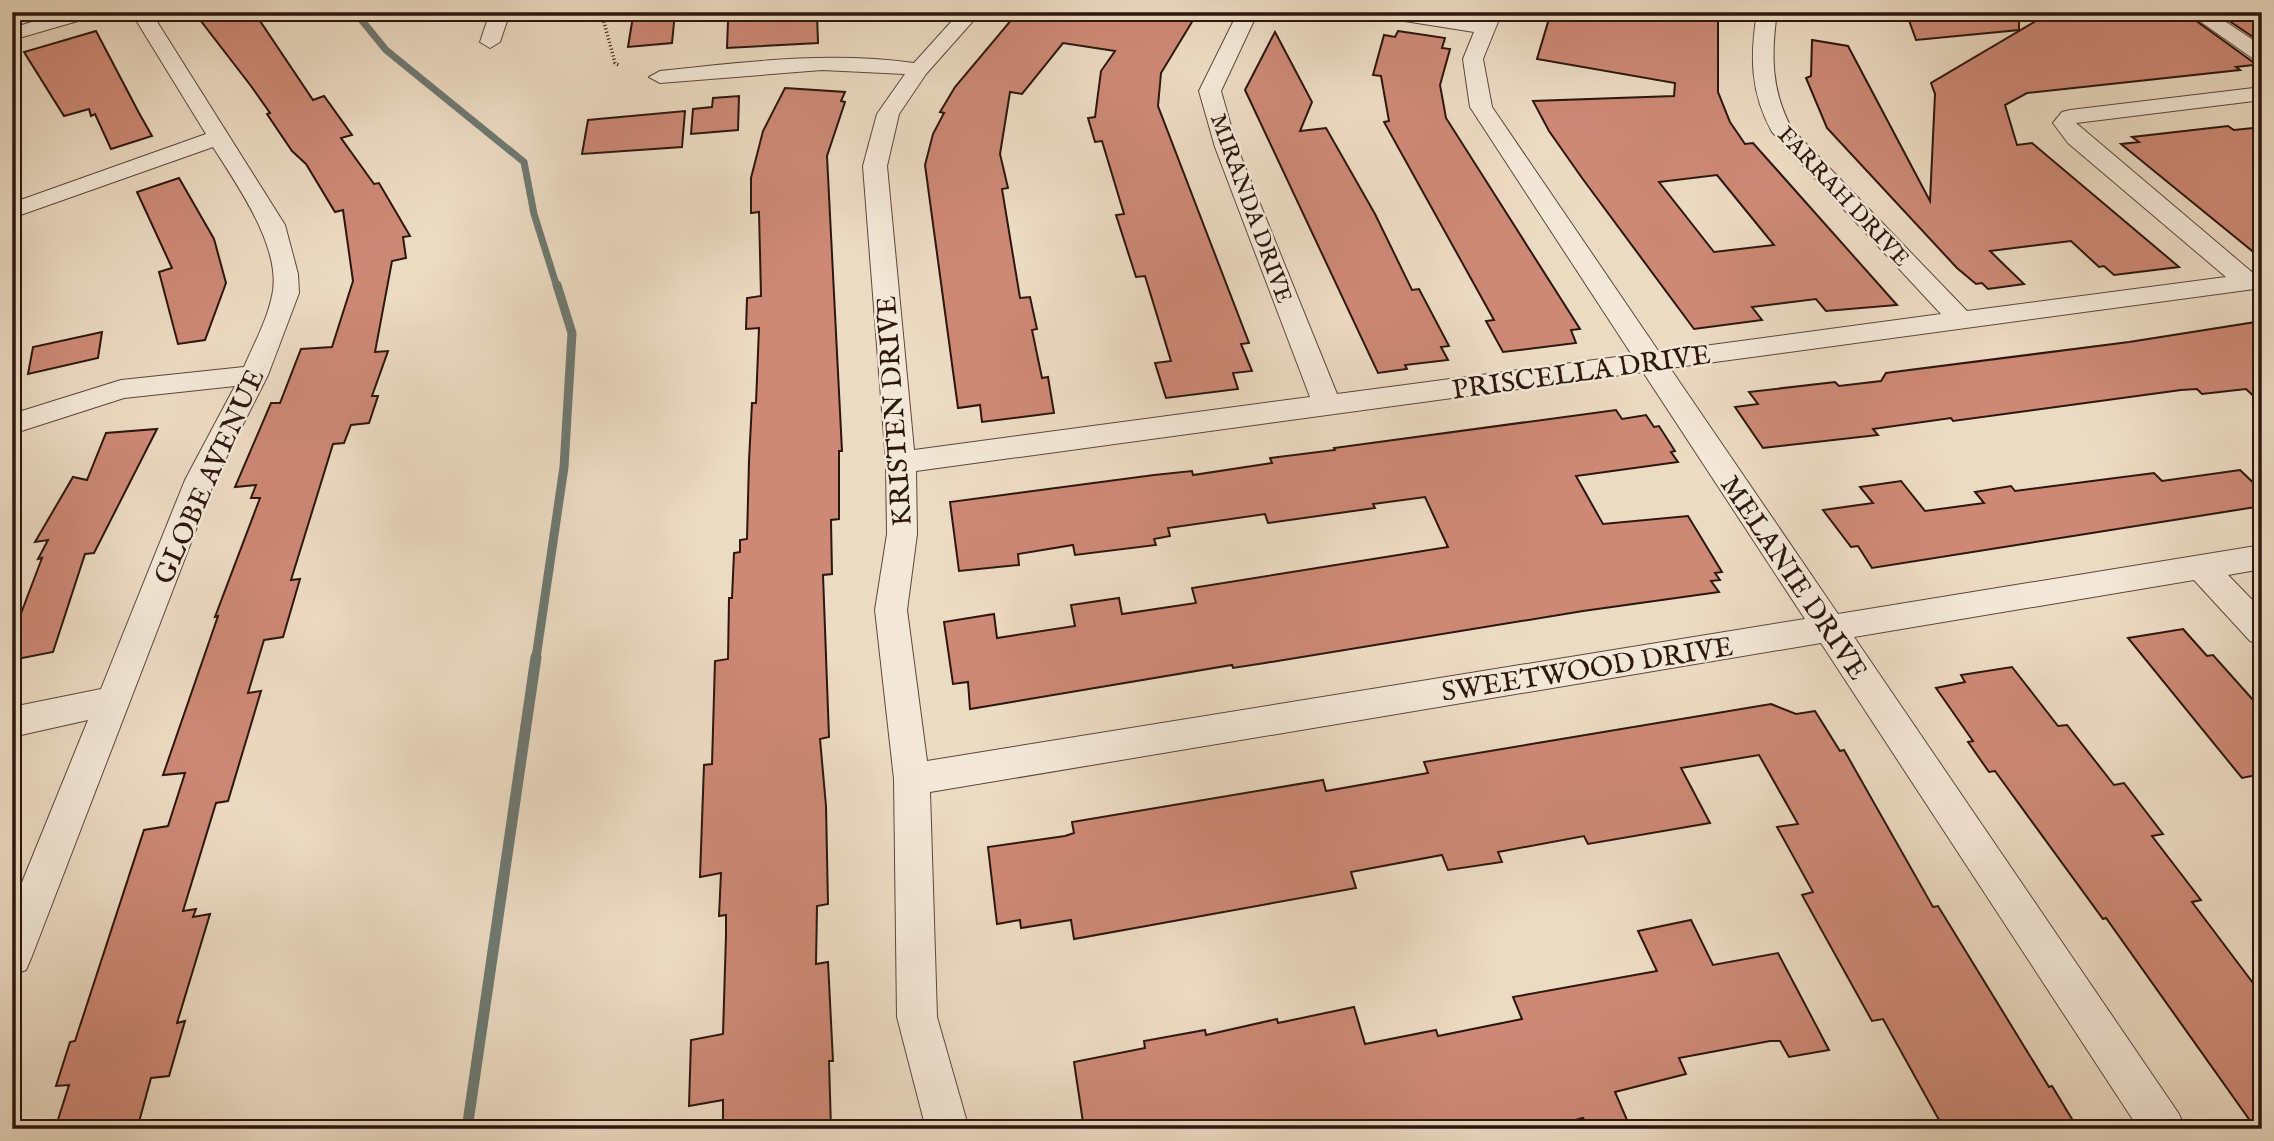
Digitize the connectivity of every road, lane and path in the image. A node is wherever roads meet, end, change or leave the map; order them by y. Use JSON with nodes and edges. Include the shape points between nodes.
{"nodes":[{"id":1,"x":88,"y":12,"type":"edge"},
{"id":2,"x":141,"y":12,"type":"edge"},
{"id":3,"x":500,"y":12,"type":"edge"},
{"id":4,"x":604,"y":12,"type":"edge"},
{"id":5,"x":971,"y":12,"type":"edge"},
{"id":6,"x":1248,"y":12,"type":"edge"},
{"id":7,"x":1386,"y":12,"type":"edge"},
{"id":8,"x":1767,"y":12,"type":"edge"},
{"id":9,"x":2197,"y":12,"type":"edge"},
{"id":10,"x":1489,"y":20,"type":"edge"},
{"id":11,"x":12,"y":34,"type":"edge"},
{"id":12,"x":490,"y":42,"type":"dead end"},
{"id":13,"x":2262,"y":56,"type":"edge"},
{"id":14,"x":620,"y":66,"type":"dead end"},
{"id":15,"x":919,"y":70,"type":"junction"},
{"id":16,"x":660,"y":77,"type":"dead end"},
{"id":17,"x":2262,"y":93,"type":"edge"},
{"id":18,"x":217,"y":138,"type":"junction"},
{"id":19,"x":12,"y":211,"type":"edge"},
{"id":20,"x":2255,"y":281,"type":"edge"},
{"id":21,"x":1961,"y":320,"type":"junction"},
{"id":22,"x":1652,"y":362,"type":"junction"},
{"id":23,"x":254,"y":375,"type":"junction"},
{"id":24,"x":1327,"y":405,"type":"junction"},
{"id":25,"x":12,"y":424,"type":"edge"},
{"id":26,"x":901,"y":462,"type":"junction"},
{"id":27,"x":2262,"y":556,"type":"edge"},
{"id":28,"x":2201,"y":567,"type":"junction"},
{"id":29,"x":1829,"y":628,"type":"junction"},
{"id":30,"x":2262,"y":632,"type":"edge"},
{"id":31,"x":111,"y":701,"type":"junction"},
{"id":32,"x":12,"y":722,"type":"edge"},
{"id":33,"x":912,"y":779,"type":"junction"},
{"id":34,"x":12,"y":956,"type":"edge"},
{"id":35,"x":948,"y":1129,"type":"edge"},
{"id":36,"x":2164,"y":1129,"type":"edge"}],
"edges":[{"from":1,"to":11,"type":"street"},
{"from":2,"to":18,"type":"street","name":"GLOBE AVENUE"},
{"from":3,"to":12,"type":"street"},
{"from":4,"to":14,"type":"path","via":[[615,63]]},
{"from":5,"to":15,"type":"street","name":"KRISTEN DRIVE"},
{"from":6,"to":24,"type":"street","name":"MIRANDA DRIVE","via":[[1210,91],[1226,147]]},
{"from":7,"to":10,"type":"street"},
{"from":8,"to":21,"type":"street","name":"FARRAH DRIVE","via":[[1765,98],[1783,132]]},
{"from":9,"to":13,"type":"street"},
{"from":10,"to":22,"type":"street","name":"MELANIE DRIVE","via":[[1473,60],[1481,107]]},
{"from":15,"to":16,"type":"street","via":[[827,61]]},
{"from":15,"to":26,"type":"street","name":"KRISTEN DRIVE","via":[[888,114],[875,166]]},
{"from":17,"to":20,"type":"street","via":[[2070,117],[2064,123],[2076,138]]},
{"from":18,"to":19,"type":"street"},
{"from":18,"to":23,"type":"street","name":"GLOBE AVENUE","via":[[272,225],[283,257],[286,292]]},
{"from":20,"to":21,"type":"street","name":"PRISCELLA DRIVE"},
{"from":21,"to":22,"type":"street","name":"PRISCELLA DRIVE"},
{"from":22,"to":24,"type":"street","name":"PRISCELLA DRIVE"},
{"from":22,"to":29,"type":"street","name":"MELANIE DRIVE"},
{"from":23,"to":25,"type":"street","via":[[121,389]]},
{"from":23,"to":31,"type":"street","name":"GLOBE AVENUE","via":[[200,480]]},
{"from":24,"to":26,"type":"street","name":"PRISCELLA DRIVE"},
{"from":26,"to":33,"type":"street","name":"KRISTEN DRIVE","via":[[902,534],[891,610]]},
{"from":27,"to":28,"type":"street","name":"SWEETWOOD DRIVE"},
{"from":28,"to":29,"type":"street","name":"SWEETWOOD DRIVE"},
{"from":28,"to":30,"type":"street"},
{"from":29,"to":33,"type":"street","name":"SWEETWOOD DRIVE"},
{"from":29,"to":36,"type":"street","name":"MELANIE DRIVE"},
{"from":31,"to":32,"type":"street"},
{"from":31,"to":34,"type":"street","name":"GLOBE AVENUE"},
{"from":33,"to":35,"type":"street","name":"KRISTEN DRIVE","via":[[917,1017]]}]}
